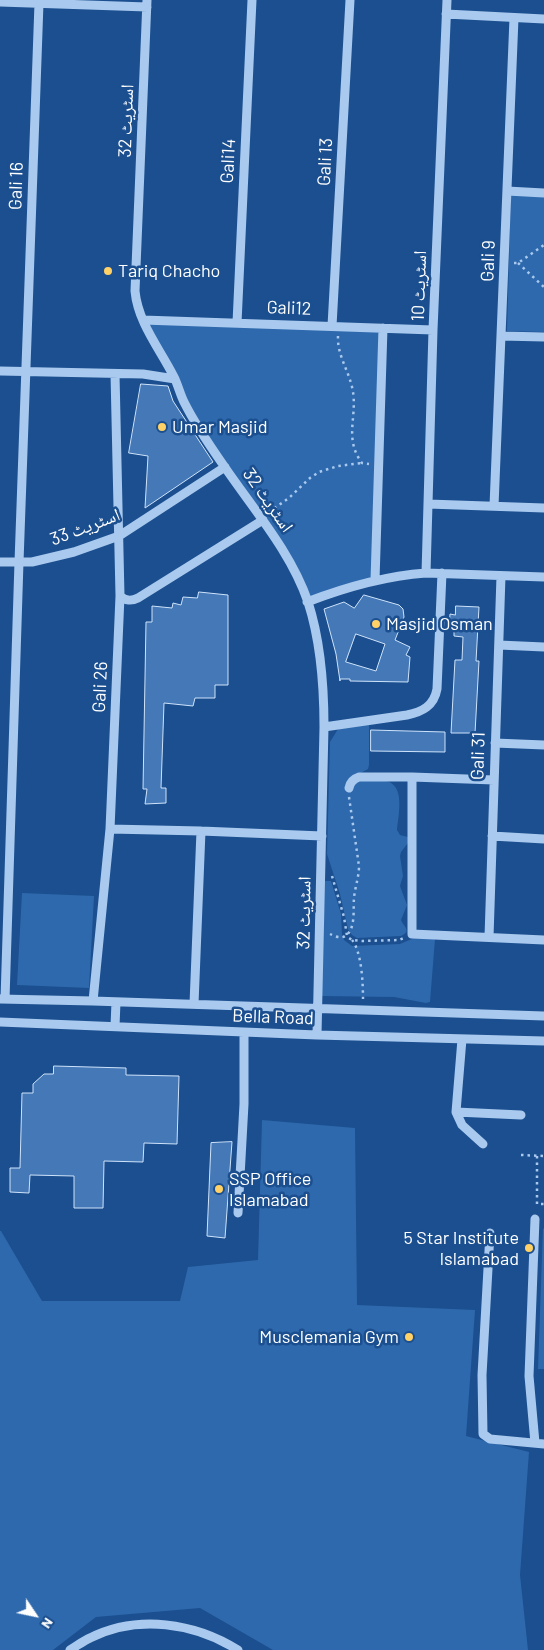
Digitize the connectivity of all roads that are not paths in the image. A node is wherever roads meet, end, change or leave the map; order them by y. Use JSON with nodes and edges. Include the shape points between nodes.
{"nodes":[{"id":1,"x":252,"y":0,"type":"edge"},
{"id":2,"x":350,"y":0,"type":"edge"},
{"id":3,"x":447,"y":0,"type":"edge"},
{"id":4,"x":0,"y":2,"type":"edge"},
{"id":5,"x":39,"y":3,"type":"junction"},
{"id":6,"x":147,"y":4,"type":"edge"},
{"id":7,"x":446,"y":14,"type":"junction"},
{"id":8,"x":514,"y":18,"type":"junction"},
{"id":9,"x":544,"y":19,"type":"edge"},
{"id":10,"x":507,"y":191,"type":"junction"},
{"id":11,"x":544,"y":193,"type":"edge"},
{"id":12,"x":143,"y":320,"type":"junction"},
{"id":13,"x":238,"y":323,"type":"junction"},
{"id":14,"x":335,"y":326,"type":"junction"},
{"id":15,"x":382,"y":328,"type":"junction"},
{"id":16,"x":433,"y":330,"type":"junction"},
{"id":17,"x":501,"y":336,"type":"junction"},
{"id":18,"x":544,"y":337,"type":"edge"},
{"id":19,"x":0,"y":371,"type":"edge"},
{"id":20,"x":26,"y":372,"type":"junction"},
{"id":21,"x":115,"y":374,"type":"junction"},
{"id":22,"x":175,"y":378,"type":"junction"},
{"id":23,"x":224,"y":467,"type":"junction"},
{"id":24,"x":428,"y":504,"type":"junction"},
{"id":25,"x":494,"y":506,"type":"junction"},
{"id":26,"x":544,"y":508,"type":"edge"},
{"id":27,"x":262,"y":519,"type":"junction"},
{"id":28,"x":119,"y":536,"type":"junction"},
{"id":29,"x":0,"y":562,"type":"edge"},
{"id":30,"x":19,"y":562,"type":"junction"},
{"id":31,"x":426,"y":572,"type":"junction"},
{"id":32,"x":442,"y":573,"type":"junction"},
{"id":33,"x":501,"y":576,"type":"junction"},
{"id":34,"x":544,"y":577,"type":"edge"},
{"id":35,"x":375,"y":580,"type":"junction"},
{"id":36,"x":120,"y":596,"type":"junction"},
{"id":37,"x":130,"y":600,"type":"junction"},
{"id":38,"x":307,"y":602,"type":"junction"},
{"id":39,"x":120,"y":610,"type":"junction"},
{"id":40,"x":498,"y":645,"type":"junction"},
{"id":41,"x":544,"y":647,"type":"edge"},
{"id":42,"x":324,"y":726,"type":"junction"},
{"id":43,"x":495,"y":743,"type":"junction"},
{"id":44,"x":544,"y":745,"type":"edge"},
{"id":45,"x":412,"y":777,"type":"junction"},
{"id":46,"x":494,"y":780,"type":"junction"},
{"id":47,"x":349,"y":788,"type":"road end"},
{"id":48,"x":0,"y":820,"type":"edge"},
{"id":49,"x":11,"y":820,"type":"junction"},
{"id":50,"x":110,"y":828,"type":"junction"},
{"id":51,"x":201,"y":831,"type":"junction"},
{"id":52,"x":322,"y":836,"type":"junction"},
{"id":53,"x":492,"y":836,"type":"junction"},
{"id":54,"x":544,"y":839,"type":"edge"},
{"id":55,"x":4,"y":925,"type":"edge"},
{"id":56,"x":488,"y":937,"type":"junction"},
{"id":57,"x":544,"y":940,"type":"edge"},
{"id":58,"x":3,"y":999,"type":"edge"},
{"id":59,"x":93,"y":1001,"type":"junction"},
{"id":60,"x":116,"y":1002,"type":"junction"},
{"id":61,"x":194,"y":1004,"type":"junction"},
{"id":62,"x":318,"y":1009,"type":"junction"},
{"id":63,"x":544,"y":1016,"type":"edge"},
{"id":64,"x":0,"y":1022,"type":"edge"},
{"id":65,"x":115,"y":1026,"type":"junction"},
{"id":66,"x":244,"y":1032,"type":"junction"},
{"id":67,"x":316,"y":1035,"type":"junction"},
{"id":68,"x":462,"y":1039,"type":"junction"},
{"id":69,"x":544,"y":1041,"type":"edge"},
{"id":70,"x":456,"y":1112,"type":"junction"},
{"id":71,"x":521,"y":1115,"type":"dead end"},
{"id":72,"x":484,"y":1144,"type":"dead end"},
{"id":73,"x":238,"y":1213,"type":"dead end"},
{"id":74,"x":535,"y":1219,"type":"dead end"},
{"id":75,"x":490,"y":1233,"type":"dead end"},
{"id":76,"x":539,"y":1444,"type":"edge"},
{"id":77,"x":70,"y":1650,"type":"edge"},
{"id":78,"x":238,"y":1650,"type":"edge"}],
"edges":[{"from":1,"to":13,"type":"street","name":"Gali14"},
{"from":2,"to":14,"type":"street","name":"Gali 13"},
{"from":3,"to":7,"type":"street","name":"اسٹریٹ 10"},
{"from":4,"to":5,"type":"street"},
{"from":5,"to":6,"type":"street"},
{"from":5,"to":20,"type":"street","name":"Gali 16"},
{"from":6,"to":12,"type":"street","name":"اسٹریٹ 32","via":[[135,291]]},
{"from":7,"to":8,"type":"street"},
{"from":7,"to":16,"type":"street","name":"اسٹریٹ 10"},
{"from":8,"to":9,"type":"street"},
{"from":8,"to":10,"type":"street","name":"Gali 9"},
{"from":10,"to":11,"type":"street"},
{"from":10,"to":17,"type":"street","name":"Gali 9"},
{"from":12,"to":13,"type":"street","name":"Gali12"},
{"from":12,"to":22,"type":"street","name":"اسٹریٹ 32"},
{"from":13,"to":14,"type":"street","name":"Gali12"},
{"from":14,"to":15,"type":"street","name":"Gali12"},
{"from":15,"to":16,"type":"street","name":"Gali12"},
{"from":15,"to":35,"type":"street"},
{"from":16,"to":24,"type":"street","name":"اسٹریٹ 10"},
{"from":17,"to":18,"type":"street"},
{"from":17,"to":25,"type":"street","name":"Gali 9"},
{"from":19,"to":20,"type":"street"},
{"from":20,"to":21,"type":"street"},
{"from":20,"to":30,"type":"street","name":"Gali 16"},
{"from":21,"to":22,"type":"street"},
{"from":21,"to":28,"type":"street","name":"Gali 26"},
{"from":22,"to":23,"type":"street","name":"اسٹریٹ 32","via":[[184,402]]},
{"from":23,"to":27,"type":"street","name":"اسٹریٹ 32"},
{"from":23,"to":28,"type":"street","name":"اسٹریٹ 33"},
{"from":24,"to":25,"type":"street"},
{"from":24,"to":31,"type":"street","name":"اسٹریٹ 10"},
{"from":25,"to":26,"type":"street"},
{"from":27,"to":37,"type":"street"},
{"from":27,"to":38,"type":"street","name":"اسٹریٹ 32","via":[[294,571]]},
{"from":28,"to":30,"type":"street","name":"اسٹریٹ 33","via":[[74,552]]},
{"from":28,"to":36,"type":"street","name":"Gali 26"},
{"from":29,"to":30,"type":"street","name":"اسٹریٹ 33"},
{"from":30,"to":49,"type":"street","name":"Gali 16"},
{"from":31,"to":32,"type":"street"},
{"from":31,"to":35,"type":"street"},
{"from":32,"to":33,"type":"street"},
{"from":32,"to":42,"type":"street","via":[[437,689],[433,701],[418,713]]},
{"from":33,"to":34,"type":"street"},
{"from":33,"to":40,"type":"street","name":"Gali 31"},
{"from":35,"to":38,"type":"street"},
{"from":36,"to":37,"type":"street"},
{"from":36,"to":39,"type":"street","name":"Gali 26"},
{"from":37,"to":39,"type":"street"},
{"from":38,"to":42,"type":"street","name":"اسٹریٹ 32","via":[[322,673]]},
{"from":39,"to":50,"type":"street","name":"Gali 26"},
{"from":40,"to":41,"type":"street"},
{"from":40,"to":43,"type":"street","name":"Gali 31"},
{"from":42,"to":52,"type":"street","name":"اسٹریٹ 32"},
{"from":43,"to":44,"type":"street"},
{"from":43,"to":46,"type":"street","name":"Gali 31"},
{"from":45,"to":46,"type":"street"},
{"from":45,"to":47,"type":"street","via":[[359,777],[350,782]]},
{"from":45,"to":56,"type":"street","via":[[412,934]]},
{"from":46,"to":53,"type":"street","name":"Gali 31"},
{"from":48,"to":49,"type":"street"},
{"from":49,"to":55,"type":"street","name":"Gali 16"},
{"from":50,"to":51,"type":"street"},
{"from":50,"to":59,"type":"street","name":"Gali 26"},
{"from":51,"to":52,"type":"street"},
{"from":51,"to":61,"type":"street"},
{"from":52,"to":62,"type":"street","name":"اسٹریٹ 32"},
{"from":53,"to":54,"type":"street"},
{"from":53,"to":56,"type":"street","name":"Gali 31"},
{"from":55,"to":58,"type":"street","name":"Gali 16"},
{"from":56,"to":57,"type":"street"},
{"from":58,"to":59,"type":"street","name":"Bella Road"},
{"from":59,"to":60,"type":"street","name":"Bella Road"},
{"from":60,"to":61,"type":"street","name":"Bella Road"},
{"from":60,"to":65,"type":"street"},
{"from":61,"to":62,"type":"street","name":"Bella Road"},
{"from":62,"to":63,"type":"street","name":"Bella Road"},
{"from":62,"to":67,"type":"street","name":"اسٹریٹ 32"},
{"from":64,"to":65,"type":"street","name":"Bella Road"},
{"from":65,"to":66,"type":"street","name":"Bella Road"},
{"from":66,"to":67,"type":"street","name":"Bella Road"},
{"from":66,"to":73,"type":"street"},
{"from":67,"to":68,"type":"street","name":"Bella Road"},
{"from":68,"to":69,"type":"street","name":"Bella Road"},
{"from":68,"to":70,"type":"street"},
{"from":70,"to":71,"type":"street"},
{"from":70,"to":72,"type":"street","via":[[462,1125]]},
{"from":74,"to":76,"type":"street","via":[[529,1376]]},
{"from":75,"to":76,"type":"street","via":[[482,1375],[483,1434],[490,1439]]},
{"from":77,"to":78,"type":"street","via":[[91,1637],[122,1627],[152,1624],[182,1627],[206,1634]]}]}
